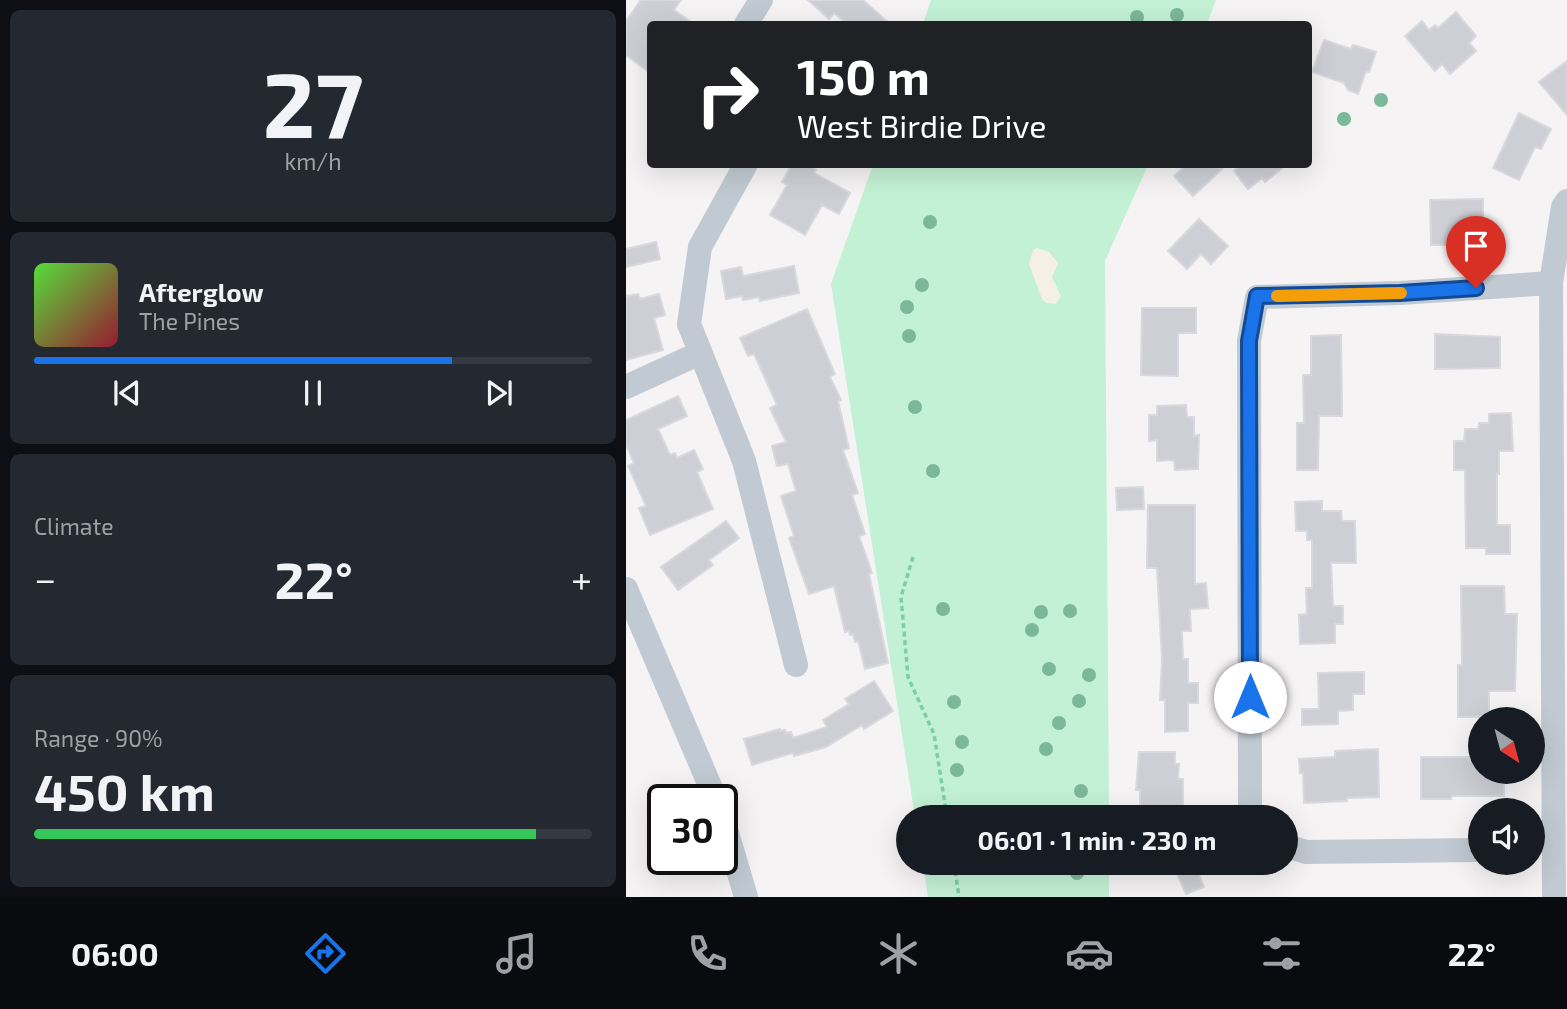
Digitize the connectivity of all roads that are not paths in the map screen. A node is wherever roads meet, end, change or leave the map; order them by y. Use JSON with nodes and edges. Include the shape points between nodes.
{"nodes":[{"id":1,"x":761,"y":0,"type":"edge"},
{"id":2,"x":748,"y":21,"type":"edge"},
{"id":3,"x":744,"y":168,"type":"edge"},
{"id":4,"x":1566,"y":201,"type":"edge"},
{"id":5,"x":1551,"y":283,"type":"junction"},
{"id":6,"x":700,"y":353,"type":"junction"},
{"id":7,"x":626,"y":387,"type":"edge"},
{"id":8,"x":626,"y":589,"type":"edge"},
{"id":9,"x":796,"y":665,"type":"dead end"},
{"id":10,"x":709,"y":784,"type":"edge"},
{"id":11,"x":1543,"y":798,"type":"edge"},
{"id":12,"x":1250,"y":805,"type":"edge"},
{"id":13,"x":1298,"y":850,"type":"edge"},
{"id":14,"x":1468,"y":850,"type":"edge"},
{"id":15,"x":1545,"y":862,"type":"edge"},
{"id":16,"x":738,"y":870,"type":"edge"},
{"id":17,"x":746,"y":897,"type":"edge"},
{"id":18,"x":1554,"y":897,"type":"edge"}],
"edges":[{"from":1,"to":2,"type":"street"},
{"from":3,"to":6,"type":"street","via":[[700,247],[689,324]]},
{"from":4,"to":5,"type":"street"},
{"from":5,"to":11,"type":"street"},
{"from":5,"to":12,"type":"street","via":[[1257,296],[1249,341]]},
{"from":6,"to":7,"type":"street"},
{"from":6,"to":9,"type":"street","via":[[744,461]]},
{"from":8,"to":10,"type":"street"},
{"from":13,"to":14,"type":"street"},
{"from":15,"to":18,"type":"street"},
{"from":16,"to":17,"type":"street"}]}
